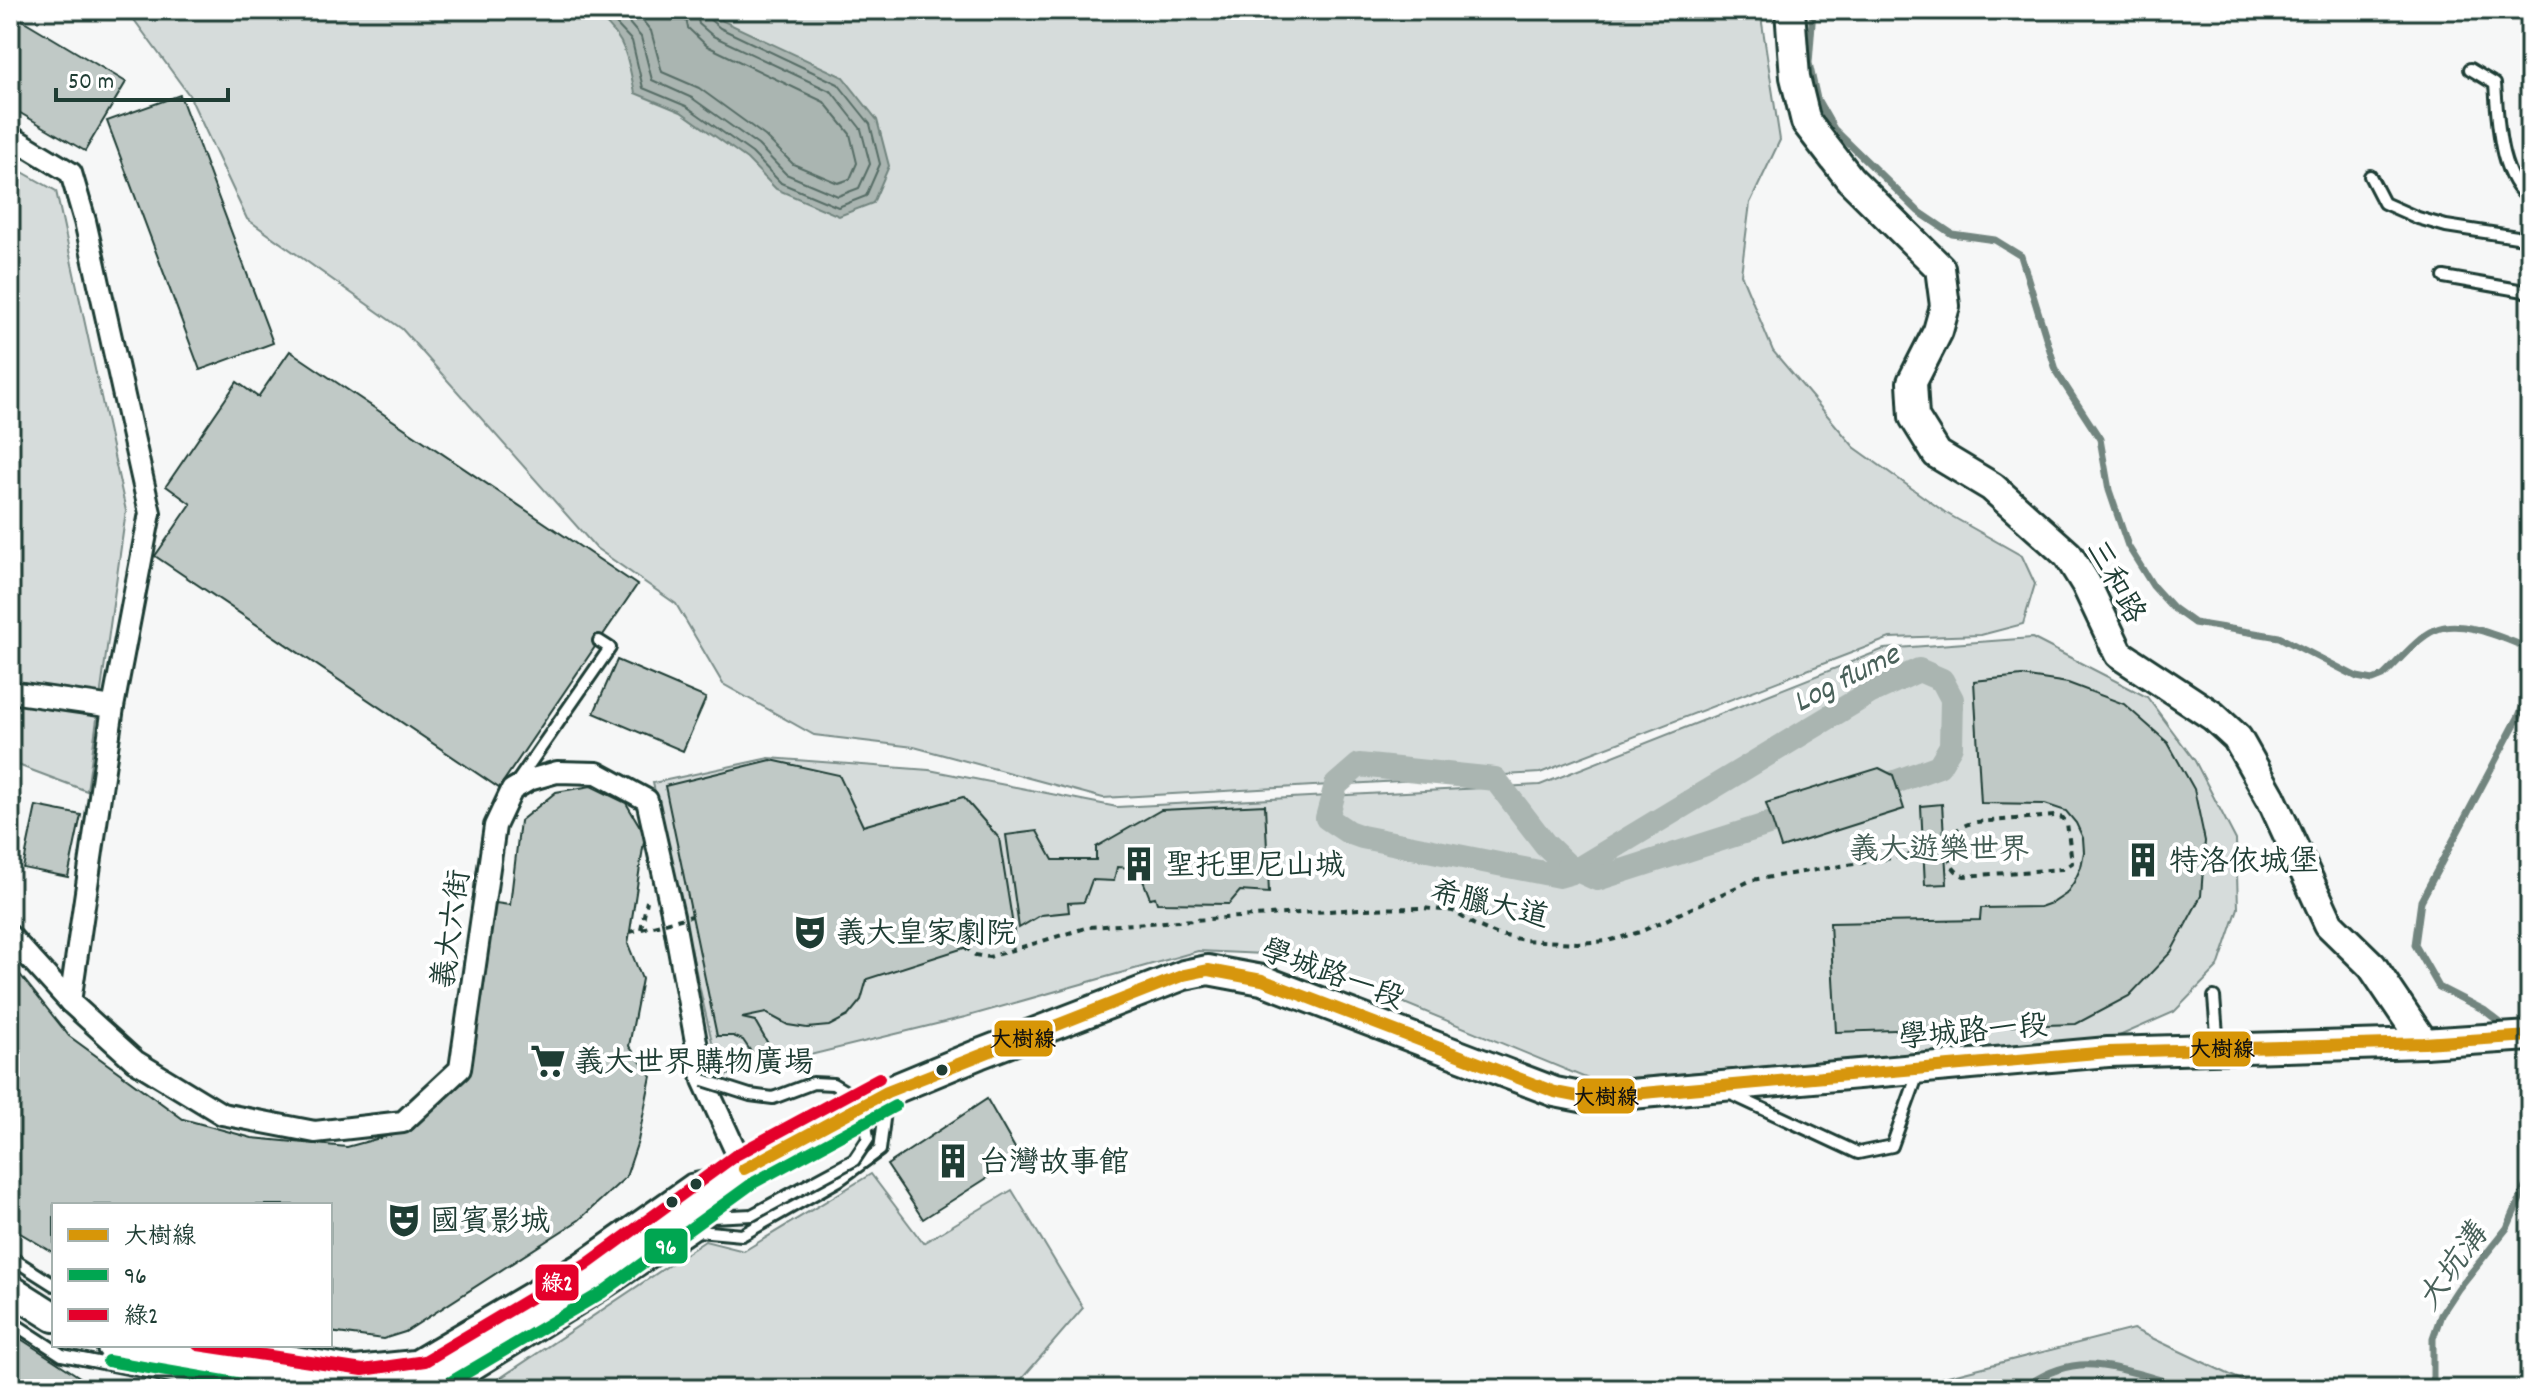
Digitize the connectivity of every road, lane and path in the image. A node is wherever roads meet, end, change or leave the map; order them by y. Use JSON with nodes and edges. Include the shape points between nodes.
{"nodes":[{"id":1,"x":1790,"y":10,"type":"edge"},
{"id":2,"x":2470,"y":69,"type":"dead end"},
{"id":3,"x":10,"y":136,"type":"edge"},
{"id":4,"x":2370,"y":176,"type":"dead end"},
{"id":5,"x":2530,"y":199,"type":"edge"},
{"id":6,"x":2530,"y":239,"type":"edge"},
{"id":7,"x":2444,"y":277,"type":"dead end"},
{"id":8,"x":2530,"y":292,"type":"edge"},
{"id":9,"x":599,"y":641,"type":"dead end"},
{"id":10,"x":10,"y":692,"type":"edge"},
{"id":11,"x":113,"y":707,"type":"junction"},
{"id":12,"x":512,"y":790,"type":"junction"},
{"id":13,"x":1949,"y":849,"type":"junction"},
{"id":14,"x":692,"y":916,"type":"dead end"},
{"id":15,"x":630,"y":932,"type":"dead end"},
{"id":16,"x":10,"y":936,"type":"edge"},
{"id":17,"x":965,"y":947,"type":"dead end"},
{"id":18,"x":2214,"y":997,"type":"dead end"},
{"id":19,"x":70,"y":1002,"type":"junction"},
{"id":20,"x":2530,"y":1036,"type":"edge"},
{"id":21,"x":2424,"y":1043,"type":"junction"},
{"id":22,"x":2218,"y":1049,"type":"junction"},
{"id":23,"x":1920,"y":1069,"type":"junction"},
{"id":24,"x":703,"y":1080,"type":"junction"},
{"id":25,"x":1715,"y":1081,"type":"junction"},
{"id":26,"x":887,"y":1092,"type":"junction"},
{"id":27,"x":744,"y":1169,"type":"junction"},
{"id":28,"x":680,"y":1218,"type":"junction"},
{"id":29,"x":10,"y":1257,"type":"edge"},
{"id":30,"x":52,"y":1284,"type":"edge"},
{"id":31,"x":10,"y":1289,"type":"edge"},
{"id":32,"x":52,"y":1316,"type":"edge"},
{"id":33,"x":10,"y":1321,"type":"edge"},
{"id":34,"x":118,"y":1347,"type":"edge"},
{"id":35,"x":265,"y":1347,"type":"edge"},
{"id":36,"x":221,"y":1375,"type":"edge"},
{"id":37,"x":451,"y":1389,"type":"edge"}],
"edges":[{"from":1,"to":21,"type":"main road","name":"三和路","via":[[1795,77],[1806,122],[1850,179],[1940,268],[1945,306],[1912,382],[1914,417],[1937,454],[1992,487],[2068,555],[2119,654],[2213,716],[2237,738],[2329,924],[2372,966]]},
{"from":2,"to":5,"type":"lane","via":[[2495,84],[2502,156]]},
{"from":3,"to":11,"type":"street","via":[[71,173],[150,513]]},
{"from":4,"to":6,"type":"lane","via":[[2384,203],[2418,218]]},
{"from":7,"to":8,"type":"lane"},
{"from":9,"to":12,"type":"lane","via":[[610,648]]},
{"from":10,"to":11,"type":"street"},
{"from":11,"to":19,"type":"street"},
{"from":12,"to":19,"type":"street","name":"義大六街","via":[[495,826],[460,1069],[403,1122],[315,1132],[222,1114],[135,1061]]},
{"from":12,"to":24,"type":"street","via":[[557,772],[597,773],[647,800]]},
{"from":13,"to":13,"type":"path","via":[[1951,837],[1965,824],[2060,817],[2067,823],[2072,863],[2062,869],[1964,876],[1954,870]]},
{"from":13,"to":17,"type":"path","name":"希臘大道","via":[[1752,880],[1640,932],[1608,941],[1523,940],[1496,934],[1453,911],[1402,908],[1089,927],[989,957]]},
{"from":14,"to":15,"type":"path","bridge":true},
{"from":16,"to":19,"type":"street","name":"義大六街"},
{"from":18,"to":22,"type":"lane"},
{"from":20,"to":21,"type":"main road"},
{"from":21,"to":22,"type":"main road","name":"學城路一段"},
{"from":22,"to":23,"type":"main road","name":"學城路一段","via":[[2108,1052]]},
{"from":23,"to":25,"type":"main road","name":"學城路一段"},
{"from":23,"to":25,"type":"lane","via":[[1892,1146],[1858,1153]]},
{"from":24,"to":27,"type":"street"},
{"from":24,"to":28,"type":"lane","bridge":true,"via":[[773,1098],[813,1083],[833,1084],[853,1096],[868,1139],[854,1160],[752,1215]]},
{"from":25,"to":26,"type":"main road","name":"學城路一段","via":[[1586,1098],[1555,1092],[1262,980],[1208,970]]},
{"from":26,"to":27,"type":"main road","name":"學城路一段"},
{"from":26,"to":37,"type":"lane","via":[[880,1150],[839,1180],[742,1235],[698,1231]]},
{"from":27,"to":28,"type":"main road","name":"學城路一段"},
{"from":27,"to":35,"type":"lane","via":[[690,1180],[575,1261],[414,1356],[355,1362]]},
{"from":28,"to":36,"type":"main road","name":"學城路一段","via":[[595,1278],[430,1376],[363,1386]]},
{"from":29,"to":30,"type":"lane"},
{"from":31,"to":32,"type":"main road"},
{"from":33,"to":36,"type":"lane","via":[[62,1355]]},
{"from":34,"to":36,"type":"main road","name":"學城路一段"}]}
